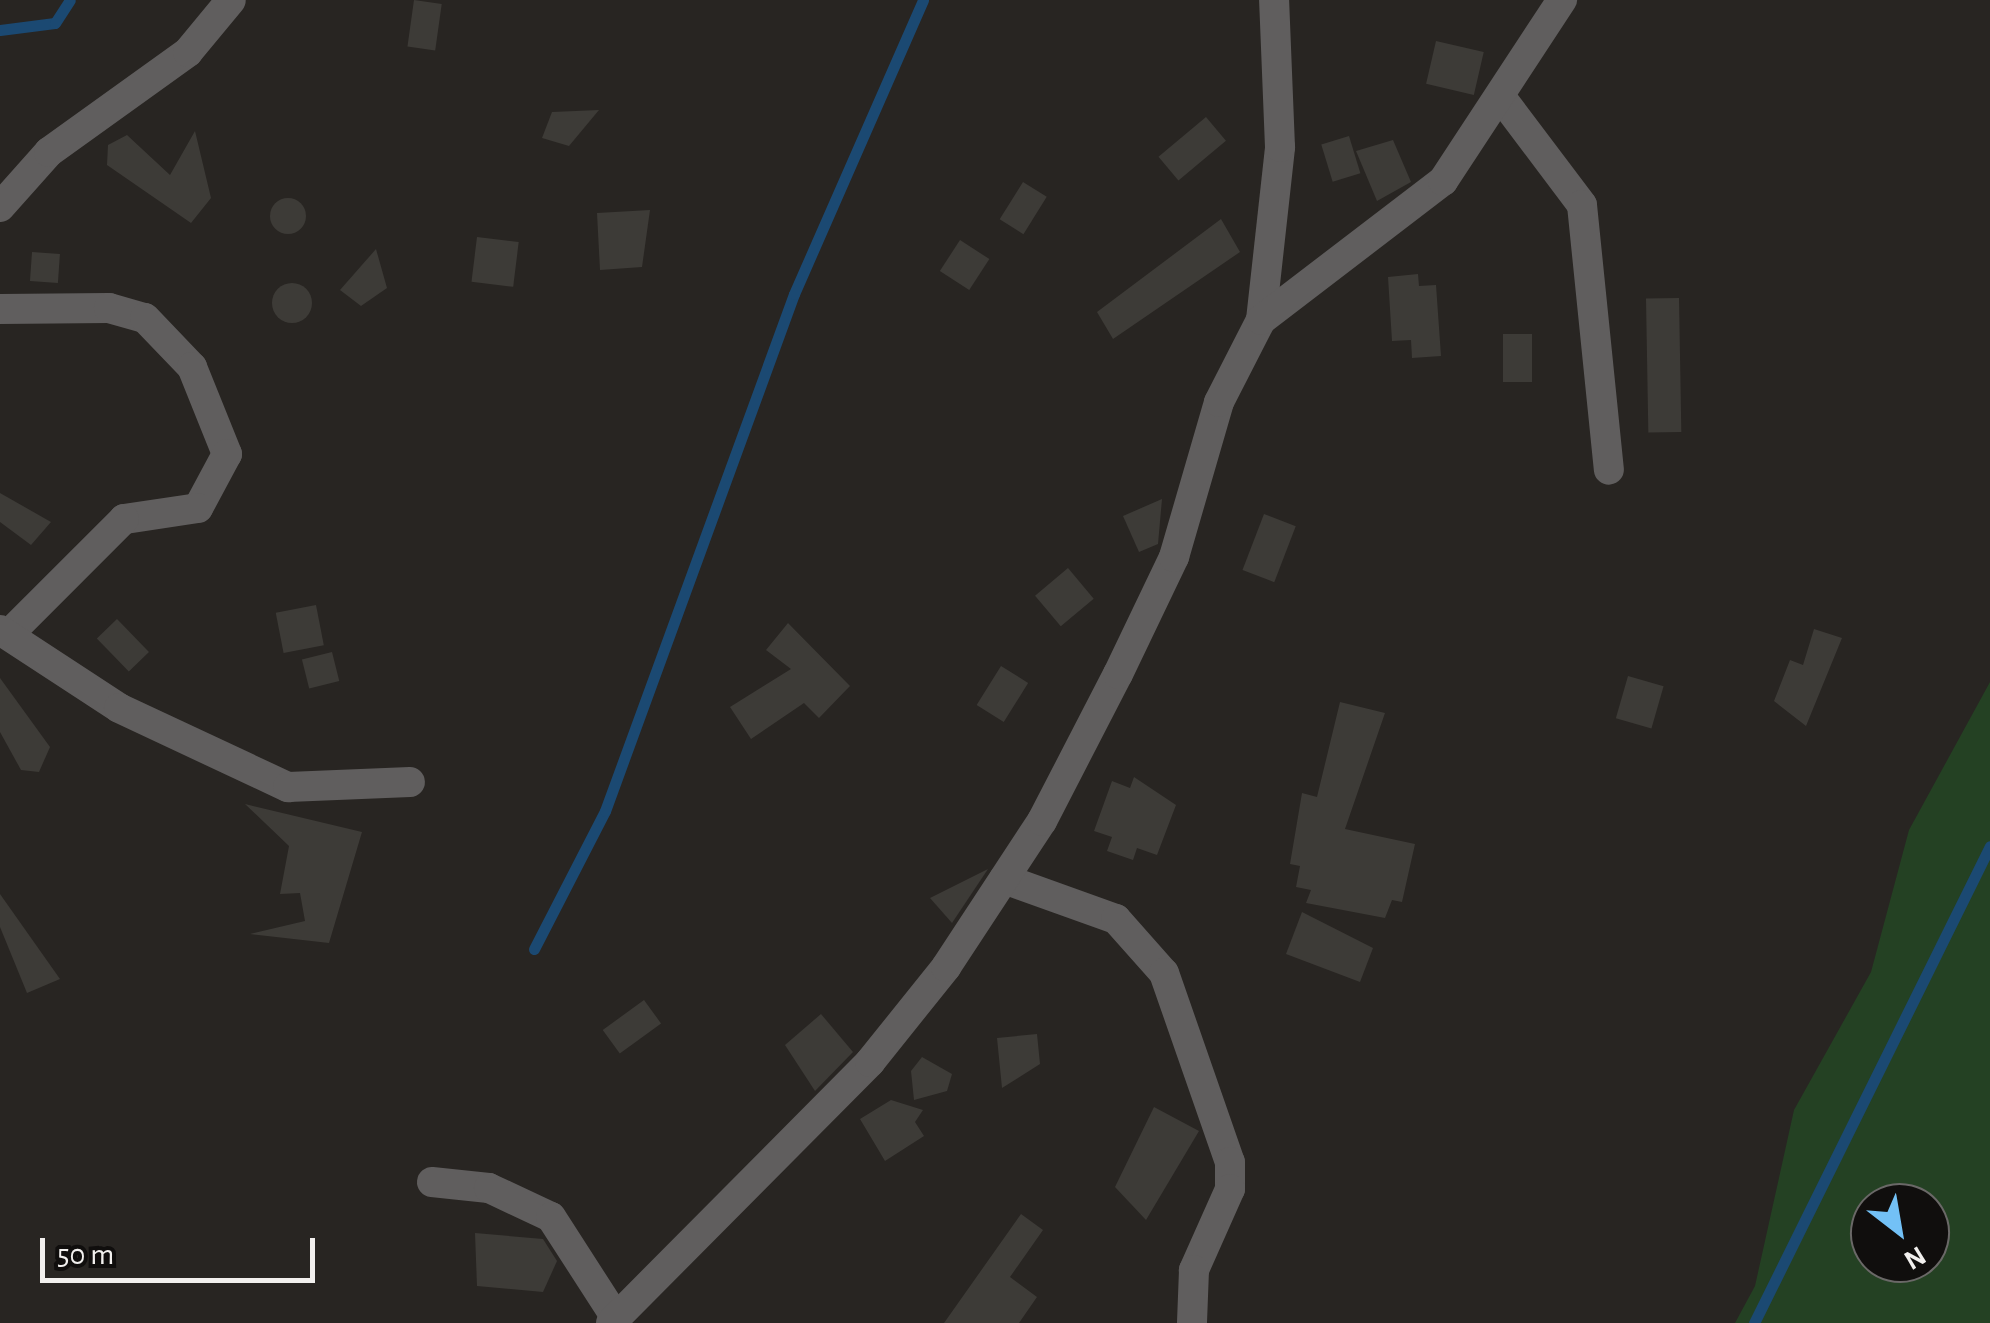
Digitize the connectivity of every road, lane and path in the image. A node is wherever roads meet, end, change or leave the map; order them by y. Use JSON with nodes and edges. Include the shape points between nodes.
{"nodes":[{"id":1,"x":231,"y":0,"type":"edge"},
{"id":2,"x":1274,"y":0,"type":"edge"},
{"id":3,"x":1562,"y":0,"type":"edge"},
{"id":4,"x":1503,"y":100,"type":"junction"},
{"id":5,"x":0,"y":207,"type":"edge"},
{"id":6,"x":0,"y":308,"type":"edge"},
{"id":7,"x":1260,"y":320,"type":"junction"},
{"id":8,"x":1610,"y":470,"type":"dead end"},
{"id":9,"x":5,"y":631,"type":"edge"},
{"id":10,"x":410,"y":782,"type":"dead end"},
{"id":11,"x":1004,"y":879,"type":"junction"},
{"id":12,"x":432,"y":1182,"type":"dead end"},
{"id":13,"x":613,"y":1320,"type":"edge"},
{"id":14,"x":1192,"y":1323,"type":"edge"}],
"edges":[{"from":1,"to":5,"type":"street","via":[[188,52],[49,152]]},
{"from":2,"to":7,"type":"street","via":[[1281,134]]},
{"from":3,"to":4,"type":"street"},
{"from":4,"to":7,"type":"street","via":[[1443,181]]},
{"from":4,"to":8,"type":"street","via":[[1582,204]]},
{"from":6,"to":9,"type":"street","via":[[109,308],[145,318],[192,368],[227,454],[198,508],[124,520]]},
{"from":7,"to":11,"type":"street","via":[[1218,402],[1174,557]]},
{"from":9,"to":10,"type":"street","via":[[119,708],[288,788]]},
{"from":11,"to":13,"type":"street","via":[[870,1062]]},
{"from":11,"to":14,"type":"street","via":[[1116,919],[1164,973],[1230,1162],[1230,1190],[1198,1251]]},
{"from":12,"to":13,"type":"street","via":[[489,1188],[551,1216]]}]}
